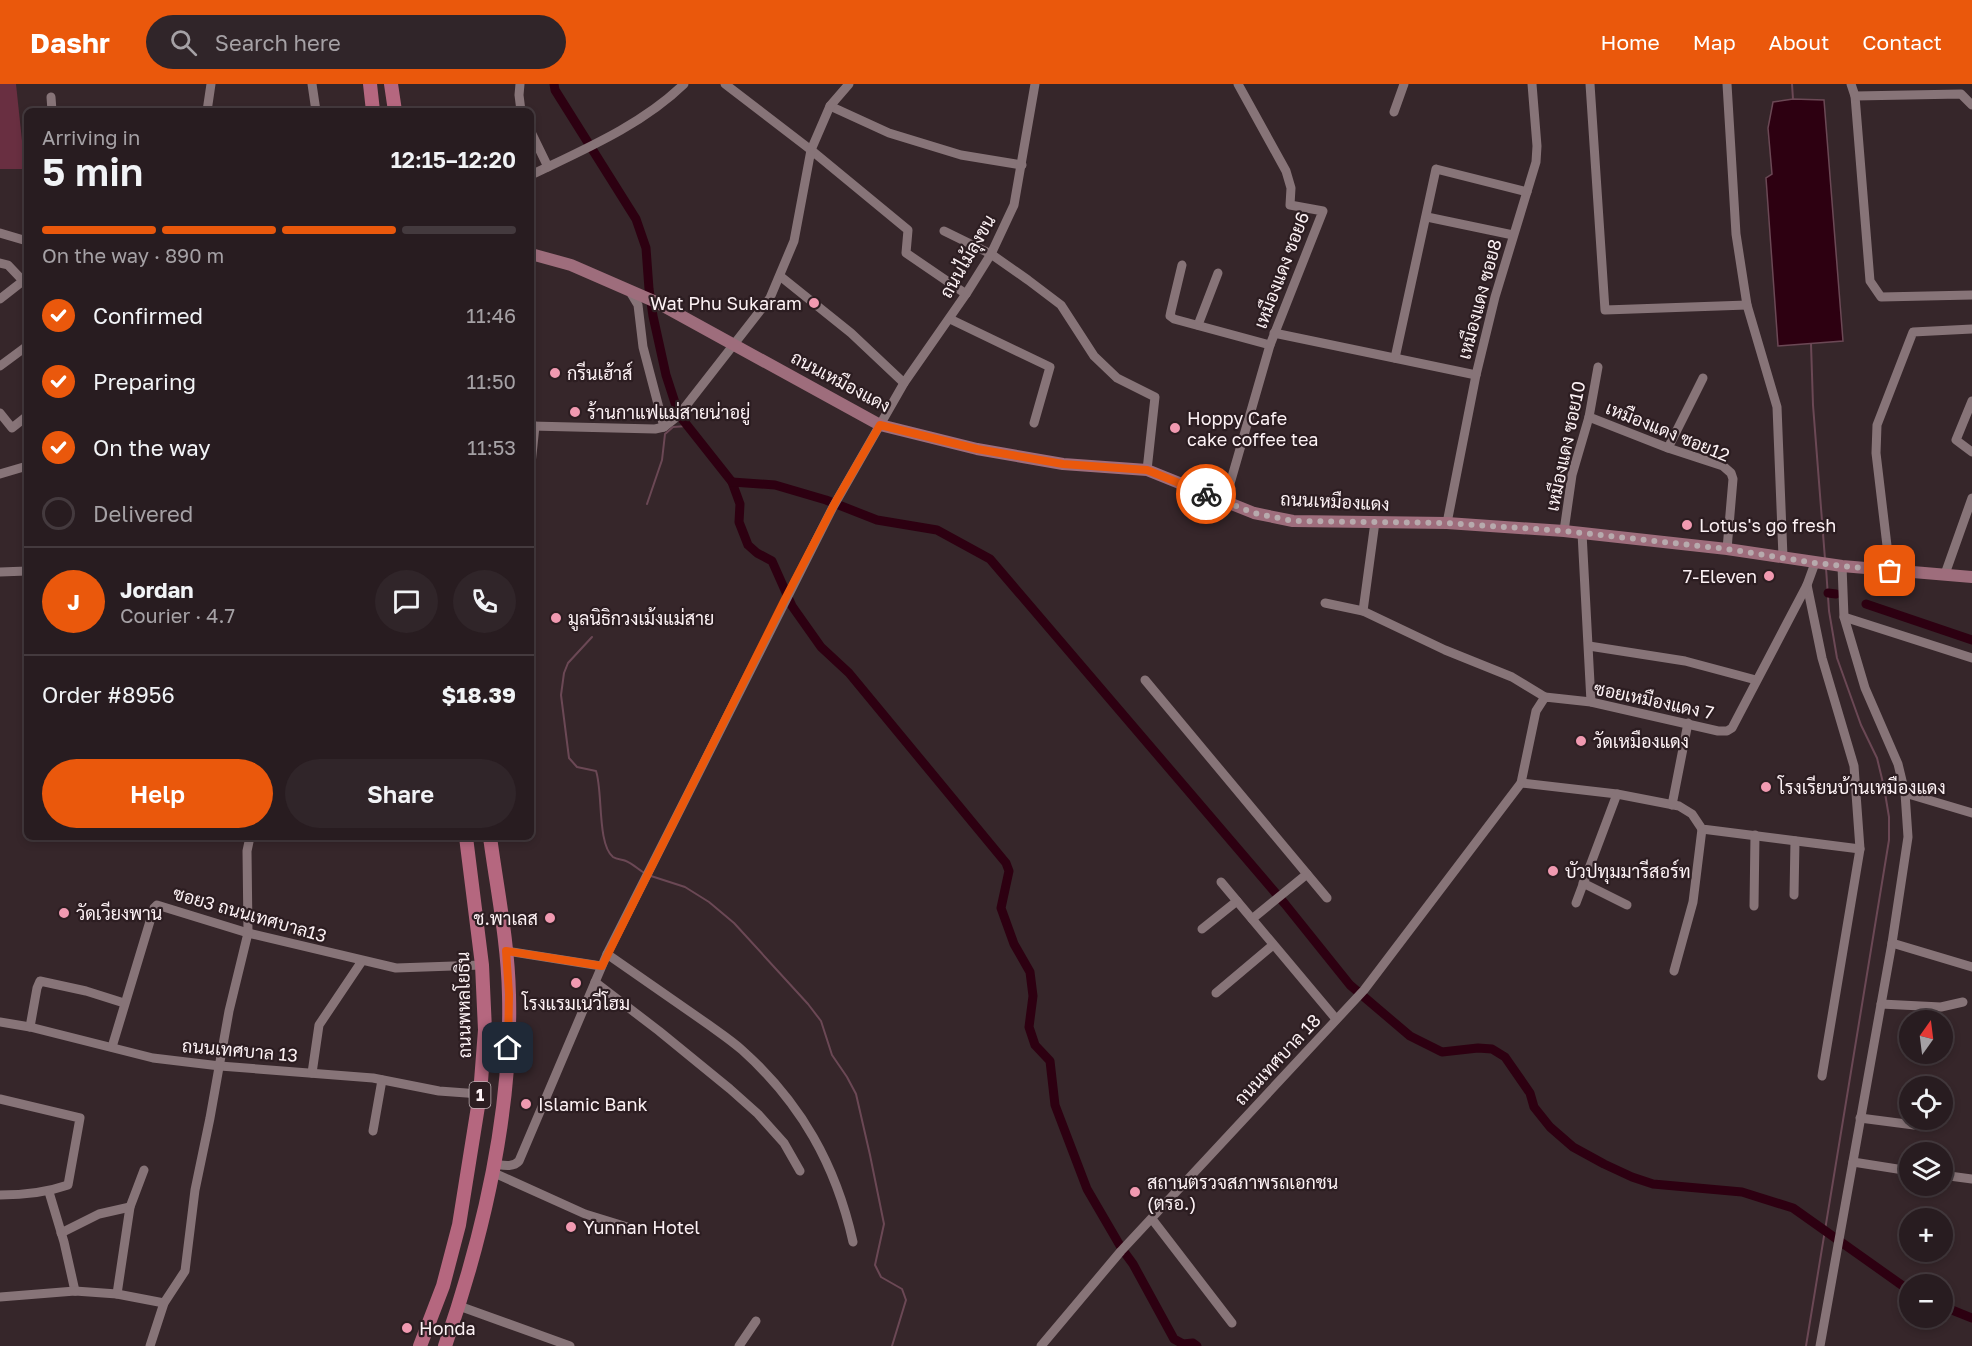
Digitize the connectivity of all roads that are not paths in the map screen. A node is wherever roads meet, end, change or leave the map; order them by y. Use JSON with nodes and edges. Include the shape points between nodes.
{"nodes":[{"id":1,"x":211,"y":84,"type":"edge"},
{"id":2,"x":312,"y":84,"type":"edge"},
{"id":3,"x":370,"y":84,"type":"edge"},
{"id":4,"x":391,"y":84,"type":"edge"},
{"id":5,"x":520,"y":84,"type":"edge"},
{"id":6,"x":684,"y":84,"type":"edge"},
{"id":7,"x":725,"y":84,"type":"edge"},
{"id":8,"x":849,"y":84,"type":"edge"},
{"id":9,"x":1035,"y":84,"type":"edge"},
{"id":10,"x":1238,"y":84,"type":"edge"},
{"id":11,"x":1404,"y":84,"type":"edge"},
{"id":12,"x":1532,"y":84,"type":"edge"},
{"id":13,"x":1590,"y":84,"type":"edge"},
{"id":14,"x":1727,"y":84,"type":"edge"},
{"id":15,"x":1851,"y":84,"type":"edge"},
{"id":16,"x":1854,"y":96,"type":"junction"},
{"id":17,"x":51,"y":98,"type":"dead end"},
{"id":18,"x":1972,"y":105,"type":"edge"},
{"id":19,"x":830,"y":106,"type":"junction"},
{"id":20,"x":52,"y":108,"type":"edge"},
{"id":21,"x":207,"y":108,"type":"edge"},
{"id":22,"x":316,"y":108,"type":"edge"},
{"id":23,"x":373,"y":108,"type":"edge"},
{"id":24,"x":395,"y":108,"type":"edge"},
{"id":25,"x":521,"y":108,"type":"edge"},
{"id":26,"x":1394,"y":112,"type":"dead end"},
{"id":27,"x":534,"y":138,"type":"edge"},
{"id":28,"x":811,"y":150,"type":"junction"},
{"id":29,"x":1022,"y":165,"type":"junction"},
{"id":30,"x":548,"y":167,"type":"junction"},
{"id":31,"x":534,"y":174,"type":"edge"},
{"id":32,"x":1527,"y":192,"type":"junction"},
{"id":33,"x":1427,"y":217,"type":"junction"},
{"id":34,"x":944,"y":231,"type":"dead end"},
{"id":35,"x":0,"y":233,"type":"edge"},
{"id":36,"x":1513,"y":235,"type":"junction"},
{"id":37,"x":24,"y":240,"type":"edge"},
{"id":38,"x":991,"y":254,"type":"junction"},
{"id":39,"x":534,"y":255,"type":"edge"},
{"id":40,"x":0,"y":262,"type":"edge"},
{"id":41,"x":1182,"y":265,"type":"dead end"},
{"id":42,"x":1218,"y":273,"type":"dead end"},
{"id":43,"x":780,"y":276,"type":"junction"},
{"id":44,"x":24,"y":282,"type":"edge"},
{"id":45,"x":24,"y":284,"type":"edge"},
{"id":46,"x":632,"y":291,"type":"junction"},
{"id":47,"x":966,"y":294,"type":"junction"},
{"id":48,"x":1972,"y":295,"type":"edge"},
{"id":49,"x":0,"y":299,"type":"edge"},
{"id":50,"x":1747,"y":305,"type":"junction"},
{"id":51,"x":950,"y":319,"type":"junction"},
{"id":52,"x":1198,"y":325,"type":"junction"},
{"id":53,"x":1972,"y":329,"type":"edge"},
{"id":54,"x":1274,"y":333,"type":"junction"},
{"id":55,"x":735,"y":345,"type":"junction"},
{"id":56,"x":1269,"y":345,"type":"junction"},
{"id":57,"x":24,"y":348,"type":"edge"},
{"id":58,"x":1395,"y":358,"type":"junction"},
{"id":59,"x":0,"y":366,"type":"edge"},
{"id":60,"x":1598,"y":367,"type":"dead end"},
{"id":61,"x":1476,"y":375,"type":"junction"},
{"id":62,"x":1703,"y":378,"type":"dead end"},
{"id":63,"x":904,"y":383,"type":"junction"},
{"id":64,"x":1972,"y":401,"type":"edge"},
{"id":65,"x":0,"y":413,"type":"edge"},
{"id":66,"x":1589,"y":417,"type":"junction"},
{"id":67,"x":24,"y":418,"type":"edge"},
{"id":68,"x":671,"y":422,"type":"junction"},
{"id":69,"x":1034,"y":423,"type":"dead end"},
{"id":70,"x":880,"y":425,"type":"junction"},
{"id":71,"x":534,"y":426,"type":"edge"},
{"id":72,"x":1668,"y":448,"type":"junction"},
{"id":73,"x":1972,"y":452,"type":"edge"},
{"id":74,"x":24,"y":467,"type":"edge"},
{"id":75,"x":1147,"y":470,"type":"junction"},
{"id":76,"x":0,"y":474,"type":"edge"},
{"id":77,"x":1972,"y":498,"type":"edge"},
{"id":78,"x":1225,"y":501,"type":"junction"},
{"id":79,"x":1375,"y":522,"type":"junction"},
{"id":80,"x":1447,"y":523,"type":"junction"},
{"id":81,"x":1564,"y":531,"type":"junction"},
{"id":82,"x":1582,"y":533,"type":"junction"},
{"id":83,"x":1727,"y":549,"type":"junction"},
{"id":84,"x":1783,"y":557,"type":"junction"},
{"id":85,"x":1818,"y":563,"type":"junction"},
{"id":86,"x":1838,"y":566,"type":"junction"},
{"id":87,"x":24,"y":571,"type":"edge"},
{"id":88,"x":1890,"y":571,"type":"junction"},
{"id":89,"x":0,"y":572,"type":"edge"},
{"id":90,"x":1945,"y":574,"type":"junction"},
{"id":91,"x":1972,"y":577,"type":"edge"},
{"id":92,"x":1807,"y":585,"type":"junction"},
{"id":93,"x":1325,"y":603,"type":"dead end"},
{"id":94,"x":1363,"y":611,"type":"junction"},
{"id":95,"x":1844,"y":617,"type":"junction"},
{"id":96,"x":1589,"y":645,"type":"junction"},
{"id":97,"x":1972,"y":658,"type":"edge"},
{"id":98,"x":1145,"y":680,"type":"dead end"},
{"id":99,"x":1756,"y":680,"type":"junction"},
{"id":100,"x":1545,"y":697,"type":"junction"},
{"id":101,"x":1590,"y":702,"type":"junction"},
{"id":102,"x":1688,"y":723,"type":"junction"},
{"id":103,"x":1521,"y":783,"type":"junction"},
{"id":104,"x":1905,"y":793,"type":"junction"},
{"id":105,"x":1617,"y":794,"type":"junction"},
{"id":106,"x":1672,"y":805,"type":"junction"},
{"id":107,"x":1972,"y":813,"type":"edge"},
{"id":108,"x":1702,"y":829,"type":"junction"},
{"id":109,"x":1755,"y":835,"type":"junction"},
{"id":110,"x":250,"y":840,"type":"edge"},
{"id":111,"x":466,"y":840,"type":"edge"},
{"id":112,"x":490,"y":840,"type":"edge"},
{"id":113,"x":1795,"y":841,"type":"junction"},
{"id":114,"x":1860,"y":849,"type":"junction"},
{"id":115,"x":1307,"y":874,"type":"junction"},
{"id":116,"x":1221,"y":882,"type":"dead end"},
{"id":117,"x":1583,"y":883,"type":"junction"},
{"id":118,"x":1794,"y":896,"type":"dead end"},
{"id":119,"x":1327,"y":898,"type":"dead end"},
{"id":120,"x":1237,"y":901,"type":"junction"},
{"id":121,"x":1576,"y":903,"type":"dead end"},
{"id":122,"x":1627,"y":905,"type":"dead end"},
{"id":123,"x":1754,"y":906,"type":"dead end"},
{"id":124,"x":1252,"y":920,"type":"junction"},
{"id":125,"x":1202,"y":930,"type":"dead end"},
{"id":126,"x":248,"y":933,"type":"junction"},
{"id":127,"x":1892,"y":943,"type":"junction"},
{"id":128,"x":1273,"y":945,"type":"junction"},
{"id":129,"x":506,"y":951,"type":"junction"},
{"id":130,"x":607,"y":954,"type":"junction"},
{"id":131,"x":362,"y":961,"type":"junction"},
{"id":132,"x":482,"y":966,"type":"junction"},
{"id":133,"x":602,"y":966,"type":"junction"},
{"id":134,"x":1972,"y":967,"type":"edge"},
{"id":135,"x":1674,"y":972,"type":"dead end"},
{"id":136,"x":595,"y":982,"type":"junction"},
{"id":137,"x":1216,"y":993,"type":"dead end"},
{"id":138,"x":1963,"y":1002,"type":"dead end"},
{"id":139,"x":124,"y":1003,"type":"junction"},
{"id":140,"x":1881,"y":1004,"type":"junction"},
{"id":141,"x":1336,"y":1019,"type":"junction"},
{"id":142,"x":0,"y":1022,"type":"edge"},
{"id":143,"x":30,"y":1027,"type":"junction"},
{"id":144,"x":112,"y":1047,"type":"junction"},
{"id":145,"x":220,"y":1066,"type":"junction"},
{"id":146,"x":312,"y":1074,"type":"junction"},
{"id":147,"x":1822,"y":1076,"type":"dead end"},
{"id":148,"x":382,"y":1080,"type":"junction"},
{"id":149,"x":480,"y":1094,"type":"junction"},
{"id":150,"x":0,"y":1099,"type":"edge"},
{"id":151,"x":1860,"y":1118,"type":"junction"},
{"id":152,"x":1899,"y":1123,"type":"edge"},
{"id":153,"x":373,"y":1131,"type":"dead end"},
{"id":154,"x":1852,"y":1162,"type":"junction"},
{"id":155,"x":492,"y":1168,"type":"junction"},
{"id":156,"x":1899,"y":1169,"type":"edge"},
{"id":157,"x":144,"y":1170,"type":"dead end"},
{"id":158,"x":800,"y":1171,"type":"dead end"},
{"id":159,"x":1953,"y":1176,"type":"edge"},
{"id":160,"x":1972,"y":1179,"type":"edge"},
{"id":161,"x":49,"y":1192,"type":"junction"},
{"id":162,"x":0,"y":1195,"type":"edge"},
{"id":163,"x":130,"y":1207,"type":"junction"},
{"id":164,"x":1152,"y":1218,"type":"junction"},
{"id":165,"x":637,"y":1230,"type":"dead end"},
{"id":166,"x":61,"y":1233,"type":"junction"},
{"id":167,"x":853,"y":1242,"type":"dead end"},
{"id":168,"x":75,"y":1291,"type":"junction"},
{"id":169,"x":117,"y":1294,"type":"junction"},
{"id":170,"x":0,"y":1297,"type":"edge"},
{"id":171,"x":164,"y":1303,"type":"junction"},
{"id":172,"x":459,"y":1306,"type":"junction"},
{"id":173,"x":756,"y":1322,"type":"dead end"},
{"id":174,"x":1232,"y":1323,"type":"dead end"},
{"id":175,"x":150,"y":1346,"type":"edge"},
{"id":176,"x":420,"y":1346,"type":"edge"},
{"id":177,"x":445,"y":1346,"type":"edge"},
{"id":178,"x":570,"y":1346,"type":"edge"},
{"id":179,"x":739,"y":1346,"type":"edge"},
{"id":180,"x":1041,"y":1346,"type":"edge"},
{"id":181,"x":1820,"y":1346,"type":"edge"}],
"edges":[{"from":1,"to":21,"type":"street"},
{"from":2,"to":22,"type":"street"},
{"from":3,"to":23,"type":"main road"},
{"from":4,"to":24,"type":"main road"},
{"from":5,"to":25,"type":"street"},
{"from":6,"to":30,"type":"street","via":[[644,115]]},
{"from":7,"to":28,"type":"street"},
{"from":8,"to":19,"type":"street"},
{"from":9,"to":29,"type":"street","name":"ถนนไม้ลุงขน"},
{"from":10,"to":54,"type":"street","name":"เหมืองแดง ซอย6","via":[[1286,171],[1290,205],[1323,211]]},
{"from":11,"to":26,"type":"street"},
{"from":12,"to":32,"type":"street","name":"เหมืองแดง ซอย8","via":[[1537,147]]},
{"from":13,"to":50,"type":"street","via":[[1605,310]]},
{"from":14,"to":50,"type":"street","via":[[1736,234]]},
{"from":15,"to":16,"type":"street"},
{"from":16,"to":18,"type":"street","via":[[1961,94]]},
{"from":16,"to":48,"type":"street","via":[[1870,281],[1881,297]]},
{"from":17,"to":20,"type":"street"},
{"from":19,"to":28,"type":"street"},
{"from":19,"to":29,"type":"street","via":[[889,133],[961,155]]},
{"from":27,"to":30,"type":"street"},
{"from":28,"to":43,"type":"street","via":[[794,241]]},
{"from":28,"to":47,"type":"street","via":[[908,230],[906,254]]},
{"from":29,"to":38,"type":"street","name":"ถนนไม้ลุงขน","via":[[1014,205]]},
{"from":30,"to":31,"type":"street"},
{"from":32,"to":33,"type":"street","via":[[1437,169]]},
{"from":32,"to":36,"type":"street","name":"เหมืองแดง ซอย8"},
{"from":33,"to":36,"type":"street"},
{"from":33,"to":58,"type":"street"},
{"from":34,"to":38,"type":"street"},
{"from":35,"to":37,"type":"street"},
{"from":36,"to":61,"type":"street","name":"เหมืองแดง ซอย8"},
{"from":38,"to":47,"type":"street","name":"ถนนไม้ลุงขน"},
{"from":38,"to":75,"type":"street","via":[[1060,305],[1095,356],[1117,378],[1155,397]]},
{"from":39,"to":46,"type":"street","name":"ถนนเหมืองแดง","via":[[571,265]]},
{"from":40,"to":44,"type":"street"},
{"from":41,"to":52,"type":"street","via":[[1170,316]]},
{"from":42,"to":52,"type":"street"},
{"from":43,"to":55,"type":"street","via":[[770,298]]},
{"from":43,"to":63,"type":"street","via":[[851,333]]},
{"from":45,"to":49,"type":"street"},
{"from":46,"to":55,"type":"street","name":"ถนนเหมืองแดง"},
{"from":46,"to":68,"type":"street","via":[[644,347]]},
{"from":47,"to":51,"type":"street","name":"ถนนไม้ลุงขน"},
{"from":50,"to":84,"type":"street","via":[[1777,407]]},
{"from":51,"to":63,"type":"street","name":"ถนนไม้ลุงขน"},
{"from":51,"to":69,"type":"street","via":[[1050,367]]},
{"from":52,"to":56,"type":"street"},
{"from":53,"to":88,"type":"street","via":[[1913,332],[1877,425],[1876,453]]},
{"from":54,"to":56,"type":"street","name":"เหมืองแดง ซอย6"},
{"from":54,"to":58,"type":"street"},
{"from":55,"to":68,"type":"street"},
{"from":55,"to":70,"type":"street","name":"ถนนเหมืองแดง"},
{"from":56,"to":78,"type":"street","name":"เหมืองแดง ซอย6"},
{"from":57,"to":59,"type":"street"},
{"from":58,"to":61,"type":"street"},
{"from":60,"to":66,"type":"street","name":"เหมืองแดง ซอย10"},
{"from":61,"to":80,"type":"street","name":"เหมืองแดง ซอย8"},
{"from":62,"to":72,"type":"street"},
{"from":63,"to":70,"type":"street","name":"ถนนไม้ลุงขน"},
{"from":64,"to":73,"type":"street","via":[[1956,440]]},
{"from":65,"to":67,"type":"street","via":[[12,428]]},
{"from":66,"to":72,"type":"street","name":"เหมืองแดง ซอย12"},
{"from":66,"to":81,"type":"street","name":"เหมืองแดง ซอย10","via":[[1572,475]]},
{"from":68,"to":71,"type":"street","via":[[655,429]]},
{"from":70,"to":75,"type":"street","name":"ถนนเหมืองแดง","via":[[977,449],[1063,464]]},
{"from":70,"to":130,"type":"street","name":"ถนนไม้ลุงขน","via":[[784,601]]},
{"from":72,"to":83,"type":"street","name":"เหมืองแดง ซอย12","via":[[1731,472]]},
{"from":74,"to":76,"type":"street"},
{"from":75,"to":78,"type":"street","name":"ถนนเหมืองแดง"},
{"from":77,"to":90,"type":"street"},
{"from":78,"to":79,"type":"street","name":"ถนนเหมืองแดง","via":[[1254,513],[1293,521]]},
{"from":79,"to":80,"type":"street","name":"ถนนเหมืองแดง"},
{"from":79,"to":94,"type":"street"},
{"from":80,"to":81,"type":"street","name":"ถนนเหมืองแดง"},
{"from":81,"to":82,"type":"street","name":"ถนนเหมืองแดง"},
{"from":82,"to":83,"type":"street","name":"ถนนเหมืองแดง"},
{"from":82,"to":96,"type":"street"},
{"from":83,"to":84,"type":"street","name":"ถนนเหมืองแดง"},
{"from":84,"to":85,"type":"street","name":"ถนนเหมืองแดง"},
{"from":85,"to":86,"type":"street","name":"ถนนเหมืองแดง"},
{"from":85,"to":92,"type":"street","name":"ซอยเหมืองแดง 7"},
{"from":86,"to":88,"type":"street","name":"ถนนเหมืองแดง"},
{"from":86,"to":95,"type":"street"},
{"from":87,"to":89,"type":"street"},
{"from":88,"to":90,"type":"street","name":"ถนนเหมืองแดง"},
{"from":90,"to":91,"type":"street","name":"ถนนเหมืองแดง"},
{"from":92,"to":99,"type":"street","name":"ซอยเหมืองแดง 7"},
{"from":92,"to":114,"type":"street","via":[[1822,658],[1854,766]]},
{"from":93,"to":94,"type":"street"},
{"from":94,"to":100,"type":"street","via":[[1512,677]]},
{"from":95,"to":97,"type":"street"},
{"from":95,"to":104,"type":"street","via":[[1865,688],[1898,764]]},
{"from":96,"to":99,"type":"street","via":[[1685,661]]},
{"from":96,"to":101,"type":"street"},
{"from":98,"to":115,"type":"street"},
{"from":99,"to":102,"type":"street","name":"ซอยเหมืองแดง 7","via":[[1732,728],[1718,731]]},
{"from":100,"to":101,"type":"street","name":"ซอยเหมืองแดง 7"},
{"from":100,"to":103,"type":"street","via":[[1536,711]]},
{"from":101,"to":102,"type":"street","name":"ซอยเหมืองแดง 7"},
{"from":102,"to":106,"type":"street"},
{"from":103,"to":105,"type":"street"},
{"from":103,"to":141,"type":"street","name":"ถนนเทศบาล 18","via":[[1364,990]]},
{"from":104,"to":107,"type":"street"},
{"from":104,"to":127,"type":"street","via":[[1908,837]]},
{"from":105,"to":106,"type":"street"},
{"from":105,"to":117,"type":"street"},
{"from":106,"to":108,"type":"street","via":[[1687,810]]},
{"from":108,"to":109,"type":"street"},
{"from":108,"to":135,"type":"street","via":[[1694,902]]},
{"from":109,"to":113,"type":"street"},
{"from":109,"to":123,"type":"street"},
{"from":110,"to":126,"type":"street"},
{"from":111,"to":132,"type":"main road","name":"ถนนพหลโยธิน","number":"1"},
{"from":112,"to":129,"type":"main road","number":"1"},
{"from":113,"to":114,"type":"street"},
{"from":113,"to":118,"type":"street"},
{"from":114,"to":147,"type":"street"},
{"from":115,"to":119,"type":"street"},
{"from":115,"to":124,"type":"street"},
{"from":116,"to":120,"type":"street"},
{"from":117,"to":121,"type":"street"},
{"from":117,"to":122,"type":"street"},
{"from":120,"to":124,"type":"street"},
{"from":120,"to":125,"type":"street"},
{"from":124,"to":128,"type":"street"},
{"from":126,"to":131,"type":"street","name":"ซอย3 ถนนเทศบาล13"},
{"from":126,"to":139,"type":"street","name":"ซอย3 ถนนเทศบาล13","via":[[157,905]]},
{"from":126,"to":145,"type":"street"},
{"from":127,"to":134,"type":"street"},
{"from":127,"to":140,"type":"street"},
{"from":128,"to":137,"type":"street"},
{"from":128,"to":141,"type":"street"},
{"from":129,"to":133,"type":"street"},
{"from":129,"to":155,"type":"main road","number":"1","via":[[507,1068]]},
{"from":130,"to":133,"type":"street","name":"ถนนไม้ลุงขน"},
{"from":130,"to":167,"type":"street","via":[[741,1050],[790,1102],[808,1126],[832,1172],[846,1208]]},
{"from":131,"to":132,"type":"street","name":"ซอย3 ถนนเทศบาล13","via":[[396,968]]},
{"from":131,"to":146,"type":"street","via":[[319,1025]]},
{"from":132,"to":149,"type":"main road","name":"ถนนพหลโยธิน","number":"1","via":[[485,1030]]},
{"from":133,"to":136,"type":"street","name":"ถนนไม้ลุงขน"},
{"from":136,"to":155,"type":"street","name":"ถนนไม้ลุงขน","via":[[519,1161],[512,1166]]},
{"from":136,"to":158,"type":"street","via":[[758,1114],[784,1143]]},
{"from":138,"to":140,"type":"street","via":[[1941,1008]]},
{"from":139,"to":143,"type":"street","via":[[40,981]]},
{"from":139,"to":144,"type":"street","name":"ซอย3 ถนนเทศบาล13"},
{"from":140,"to":151,"type":"street"},
{"from":141,"to":164,"type":"street","name":"ถนนเทศบาล 18"},
{"from":142,"to":143,"type":"street","name":"ถนนเทศบาล 13"},
{"from":143,"to":144,"type":"street","name":"ถนนเทศบาล 13"},
{"from":144,"to":145,"type":"street","name":"ถนนเทศบาล 13","via":[[153,1058]]},
{"from":145,"to":146,"type":"street","name":"ถนนเทศบาล 13"},
{"from":145,"to":171,"type":"street","via":[[195,1190],[185,1271]]},
{"from":146,"to":148,"type":"street","name":"ถนนเทศบาล 13"},
{"from":148,"to":149,"type":"street","name":"ถนนเทศบาล 13"},
{"from":148,"to":153,"type":"street"},
{"from":149,"to":176,"type":"main road","name":"ถนนพหลโยธิน","number":"1","via":[[459,1225],[443,1286]]},
{"from":150,"to":161,"type":"street","via":[[80,1118],[68,1185]]},
{"from":151,"to":152,"type":"street"},
{"from":151,"to":154,"type":"street"},
{"from":154,"to":156,"type":"street"},
{"from":154,"to":181,"type":"street"},
{"from":155,"to":165,"type":"street","via":[[585,1214]]},
{"from":155,"to":172,"type":"main road","number":"1"},
{"from":157,"to":163,"type":"street"},
{"from":159,"to":160,"type":"street"},
{"from":161,"to":162,"type":"street"},
{"from":161,"to":166,"type":"street"},
{"from":163,"to":166,"type":"street","via":[[99,1214]]},
{"from":163,"to":169,"type":"street"},
{"from":164,"to":174,"type":"street"},
{"from":164,"to":180,"type":"street","name":"ถนนเทศบาล 18"},
{"from":166,"to":168,"type":"street"},
{"from":168,"to":169,"type":"street"},
{"from":168,"to":170,"type":"street"},
{"from":169,"to":171,"type":"street"},
{"from":171,"to":175,"type":"street"},
{"from":172,"to":177,"type":"main road","number":"1"},
{"from":172,"to":178,"type":"street"},
{"from":173,"to":179,"type":"street"}]}
